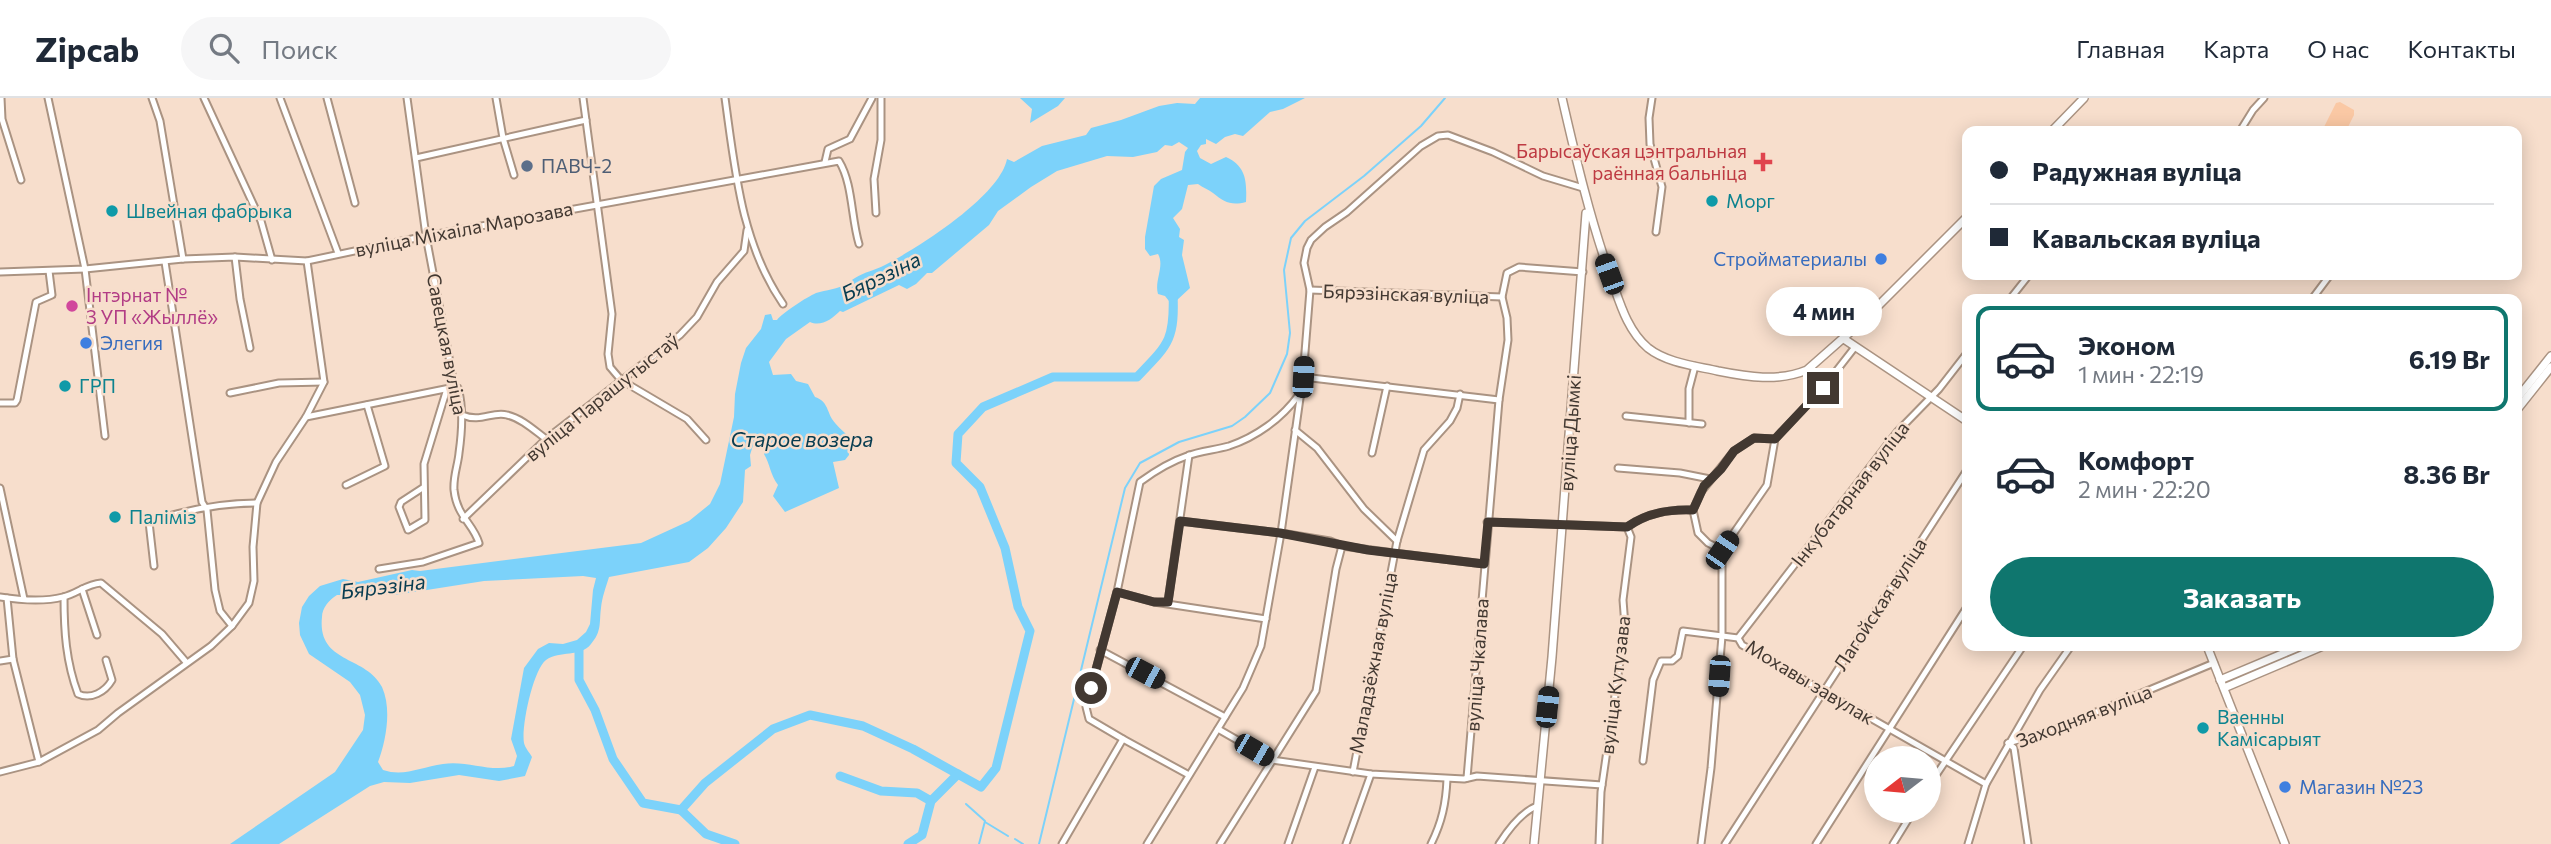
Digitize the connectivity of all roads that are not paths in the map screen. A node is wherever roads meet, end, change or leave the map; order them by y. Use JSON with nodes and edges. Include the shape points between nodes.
{"nodes":[{"id":1,"x":1,"y":98,"type":"edge"},
{"id":2,"x":48,"y":98,"type":"edge"},
{"id":3,"x":152,"y":98,"type":"edge"},
{"id":4,"x":204,"y":98,"type":"edge"},
{"id":5,"x":280,"y":98,"type":"edge"},
{"id":6,"x":327,"y":98,"type":"edge"},
{"id":7,"x":407,"y":98,"type":"edge"},
{"id":8,"x":496,"y":98,"type":"edge"},
{"id":9,"x":583,"y":98,"type":"edge"},
{"id":10,"x":725,"y":98,"type":"edge"},
{"id":11,"x":872,"y":98,"type":"edge"},
{"id":12,"x":881,"y":98,"type":"edge"},
{"id":13,"x":1562,"y":98,"type":"edge"},
{"id":14,"x":1651,"y":98,"type":"edge"},
{"id":15,"x":2084,"y":98,"type":"edge"},
{"id":16,"x":2264,"y":98,"type":"edge"},
{"id":17,"x":586,"y":120,"type":"junction"},
{"id":18,"x":2057,"y":126,"type":"edge"},
{"id":19,"x":2243,"y":126,"type":"edge"},
{"id":20,"x":503,"y":138,"type":"junction"},
{"id":21,"x":416,"y":158,"type":"junction"},
{"id":22,"x":825,"y":162,"type":"junction"},
{"id":23,"x":514,"y":175,"type":"dead end"},
{"id":24,"x":737,"y":178,"type":"junction"},
{"id":25,"x":21,"y":180,"type":"dead end"},
{"id":26,"x":1583,"y":188,"type":"junction"},
{"id":27,"x":355,"y":203,"type":"dead end"},
{"id":28,"x":597,"y":204,"type":"junction"},
{"id":29,"x":1587,"y":206,"type":"junction"},
{"id":30,"x":876,"y":213,"type":"dead end"},
{"id":31,"x":1962,"y":222,"type":"edge"},
{"id":32,"x":747,"y":230,"type":"junction"},
{"id":33,"x":1656,"y":232,"type":"dead end"},
{"id":34,"x":426,"y":236,"type":"junction"},
{"id":35,"x":859,"y":244,"type":"dead end"},
{"id":36,"x":338,"y":253,"type":"junction"},
{"id":37,"x":1602,"y":253,"type":"junction"},
{"id":38,"x":1584,"y":256,"type":"junction"},
{"id":39,"x":235,"y":257,"type":"junction"},
{"id":40,"x":183,"y":259,"type":"junction"},
{"id":41,"x":272,"y":260,"type":"junction"},
{"id":42,"x":307,"y":261,"type":"junction"},
{"id":43,"x":165,"y":262,"type":"junction"},
{"id":44,"x":85,"y":269,"type":"junction"},
{"id":45,"x":49,"y":271,"type":"junction"},
{"id":46,"x":0,"y":272,"type":"edge"},
{"id":47,"x":1583,"y":272,"type":"junction"},
{"id":48,"x":2025,"y":280,"type":"edge"},
{"id":49,"x":1310,"y":290,"type":"junction"},
{"id":50,"x":2014,"y":294,"type":"edge"},
{"id":51,"x":1502,"y":297,"type":"junction"},
{"id":52,"x":783,"y":304,"type":"dead end"},
{"id":53,"x":1844,"y":339,"type":"junction"},
{"id":54,"x":1855,"y":347,"type":"junction"},
{"id":55,"x":250,"y":348,"type":"dead end"},
{"id":56,"x":2551,"y":356,"type":"edge"},
{"id":57,"x":1962,"y":360,"type":"edge"},
{"id":58,"x":1695,"y":366,"type":"junction"},
{"id":59,"x":2551,"y":367,"type":"edge"},
{"id":60,"x":1303,"y":377,"type":"junction"},
{"id":61,"x":621,"y":380,"type":"junction"},
{"id":62,"x":324,"y":382,"type":"junction"},
{"id":63,"x":1387,"y":386,"type":"junction"},
{"id":64,"x":452,"y":387,"type":"junction"},
{"id":65,"x":2522,"y":392,"type":"edge"},
{"id":66,"x":230,"y":393,"type":"dead end"},
{"id":67,"x":1300,"y":394,"type":"junction"},
{"id":68,"x":1460,"y":394,"type":"junction"},
{"id":69,"x":1930,"y":397,"type":"junction"},
{"id":70,"x":1499,"y":400,"type":"junction"},
{"id":71,"x":0,"y":403,"type":"edge"},
{"id":72,"x":2522,"y":403,"type":"edge"},
{"id":73,"x":367,"y":405,"type":"junction"},
{"id":74,"x":462,"y":415,"type":"junction"},
{"id":75,"x":1626,"y":416,"type":"dead end"},
{"id":76,"x":306,"y":417,"type":"junction"},
{"id":77,"x":1962,"y":418,"type":"edge"},
{"id":78,"x":1689,"y":423,"type":"junction"},
{"id":79,"x":1702,"y":424,"type":"dead end"},
{"id":80,"x":1295,"y":430,"type":"junction"},
{"id":81,"x":105,"y":436,"type":"dead end"},
{"id":82,"x":546,"y":439,"type":"junction"},
{"id":83,"x":1775,"y":439,"type":"junction"},
{"id":84,"x":706,"y":440,"type":"dead end"},
{"id":85,"x":1371,"y":453,"type":"dead end"},
{"id":86,"x":1189,"y":455,"type":"junction"},
{"id":87,"x":1618,"y":468,"type":"dead end"},
{"id":88,"x":1962,"y":478,"type":"edge"},
{"id":89,"x":1710,"y":479,"type":"junction"},
{"id":90,"x":346,"y":485,"type":"dead end"},
{"id":91,"x":0,"y":488,"type":"edge"},
{"id":92,"x":424,"y":488,"type":"junction"},
{"id":93,"x":257,"y":503,"type":"junction"},
{"id":94,"x":204,"y":507,"type":"junction"},
{"id":95,"x":1693,"y":510,"type":"junction"},
{"id":96,"x":463,"y":519,"type":"junction"},
{"id":97,"x":1180,"y":521,"type":"junction"},
{"id":98,"x":1488,"y":522,"type":"junction"},
{"id":99,"x":1563,"y":524,"type":"junction"},
{"id":100,"x":1627,"y":527,"type":"junction"},
{"id":101,"x":1280,"y":533,"type":"junction"},
{"id":102,"x":1397,"y":541,"type":"junction"},
{"id":103,"x":1342,"y":546,"type":"junction"},
{"id":104,"x":1722,"y":550,"type":"junction"},
{"id":105,"x":1394,"y":553,"type":"junction"},
{"id":106,"x":1484,"y":564,"type":"junction"},
{"id":107,"x":154,"y":566,"type":"dead end"},
{"id":108,"x":379,"y":569,"type":"dead end"},
{"id":109,"x":82,"y":589,"type":"junction"},
{"id":110,"x":1117,"y":592,"type":"junction"},
{"id":111,"x":64,"y":597,"type":"junction"},
{"id":112,"x":4,"y":598,"type":"edge"},
{"id":113,"x":24,"y":599,"type":"junction"},
{"id":114,"x":1168,"y":602,"type":"junction"},
{"id":115,"x":1962,"y":615,"type":"edge"},
{"id":116,"x":1266,"y":619,"type":"junction"},
{"id":117,"x":232,"y":626,"type":"junction"},
{"id":118,"x":97,"y":635,"type":"dead end"},
{"id":119,"x":1722,"y":636,"type":"junction"},
{"id":120,"x":1738,"y":638,"type":"junction"},
{"id":121,"x":1100,"y":650,"type":"junction"},
{"id":122,"x":2020,"y":651,"type":"edge"},
{"id":123,"x":2068,"y":651,"type":"edge"},
{"id":124,"x":2209,"y":651,"type":"edge"},
{"id":125,"x":2289,"y":651,"type":"edge"},
{"id":126,"x":2311,"y":651,"type":"edge"},
{"id":127,"x":13,"y":659,"type":"junction"},
{"id":128,"x":106,"y":660,"type":"dead end"},
{"id":129,"x":0,"y":661,"type":"edge"},
{"id":130,"x":187,"y":662,"type":"junction"},
{"id":131,"x":2214,"y":663,"type":"junction"},
{"id":132,"x":2220,"y":680,"type":"junction"},
{"id":133,"x":2224,"y":688,"type":"junction"},
{"id":134,"x":1824,"y":691,"type":"junction"},
{"id":135,"x":1225,"y":717,"type":"junction"},
{"id":136,"x":1218,"y":729,"type":"junction"},
{"id":137,"x":1888,"y":729,"type":"junction"},
{"id":138,"x":1123,"y":739,"type":"junction"},
{"id":139,"x":2008,"y":743,"type":"junction"},
{"id":140,"x":1272,"y":760,"type":"junction"},
{"id":141,"x":1643,"y":761,"type":"dead end"},
{"id":142,"x":1945,"y":761,"type":"junction"},
{"id":143,"x":39,"y":762,"type":"junction"},
{"id":144,"x":1315,"y":767,"type":"junction"},
{"id":145,"x":1941,"y":767,"type":"edge"},
{"id":146,"x":0,"y":772,"type":"edge"},
{"id":147,"x":1353,"y":772,"type":"junction"},
{"id":148,"x":1371,"y":774,"type":"junction"},
{"id":149,"x":1189,"y":775,"type":"junction"},
{"id":150,"x":1467,"y":778,"type":"junction"},
{"id":151,"x":1447,"y":779,"type":"junction"},
{"id":152,"x":1540,"y":781,"type":"junction"},
{"id":153,"x":1986,"y":783,"type":"junction"},
{"id":154,"x":1602,"y":785,"type":"junction"},
{"id":155,"x":1537,"y":806,"type":"junction"},
{"id":156,"x":1906,"y":823,"type":"edge"},
{"id":157,"x":1062,"y":844,"type":"edge"},
{"id":158,"x":1147,"y":844,"type":"edge"},
{"id":159,"x":1220,"y":844,"type":"edge"},
{"id":160,"x":1288,"y":844,"type":"edge"},
{"id":161,"x":1346,"y":844,"type":"edge"},
{"id":162,"x":1431,"y":844,"type":"edge"},
{"id":163,"x":1499,"y":844,"type":"edge"},
{"id":164,"x":1534,"y":844,"type":"edge"},
{"id":165,"x":1599,"y":844,"type":"edge"},
{"id":166,"x":1701,"y":844,"type":"edge"},
{"id":167,"x":1725,"y":844,"type":"edge"},
{"id":168,"x":1816,"y":844,"type":"edge"},
{"id":169,"x":1893,"y":844,"type":"edge"},
{"id":170,"x":1968,"y":844,"type":"edge"},
{"id":171,"x":2028,"y":844,"type":"edge"},
{"id":172,"x":2285,"y":844,"type":"edge"}],
"edges":[{"from":1,"to":25,"type":"street","via":[[2,119]]},
{"from":2,"to":44,"type":"street"},
{"from":3,"to":40,"type":"street","via":[[160,121]]},
{"from":4,"to":41,"type":"street","via":[[261,221]]},
{"from":5,"to":36,"type":"street"},
{"from":6,"to":27,"type":"street"},
{"from":7,"to":21,"type":"street","name":"Савецкая вуліца"},
{"from":8,"to":20,"type":"street"},
{"from":9,"to":17,"type":"street"},
{"from":10,"to":24,"type":"street"},
{"from":11,"to":22,"type":"street","via":[[850,139],[828,149]]},
{"from":12,"to":30,"type":"street"},
{"from":13,"to":26,"type":"street"},
{"from":14,"to":33,"type":"street","via":[[1650,144],[1662,187]]},
{"from":15,"to":18,"type":"street"},
{"from":16,"to":19,"type":"street"},
{"from":17,"to":20,"type":"street"},
{"from":17,"to":28,"type":"street"},
{"from":20,"to":21,"type":"street"},
{"from":20,"to":23,"type":"street"},
{"from":21,"to":34,"type":"street","name":"Савецкая вуліца"},
{"from":22,"to":24,"type":"street","name":"вуліца Міхаіла Марозава"},
{"from":22,"to":35,"type":"street","via":[[841,162]]},
{"from":24,"to":28,"type":"street","name":"вуліца Міхаіла Марозава"},
{"from":24,"to":32,"type":"street"},
{"from":26,"to":29,"type":"street"},
{"from":26,"to":49,"type":"street","name":"Бярэзінская вуліца","via":[[1542,176],[1448,135],[1438,136],[1311,240],[1304,263]]},
{"from":28,"to":34,"type":"street","name":"вуліца Міхаіла Марозава"},
{"from":28,"to":61,"type":"street","via":[[612,314],[608,354],[610,367]]},
{"from":29,"to":37,"type":"street"},
{"from":29,"to":38,"type":"street","name":"вуліца Дымкі"},
{"from":31,"to":53,"type":"street"},
{"from":32,"to":52,"type":"street","via":[[762,270]]},
{"from":32,"to":61,"type":"street","name":"вуліца Парашутыстаў","via":[[744,251],[717,282],[690,325]]},
{"from":34,"to":36,"type":"street","name":"вуліца Міхаіла Марозава"},
{"from":34,"to":64,"type":"street","name":"Савецкая вуліца"},
{"from":36,"to":42,"type":"street","name":"вуліца Міхаіла Марозава"},
{"from":37,"to":38,"type":"street"},
{"from":37,"to":58,"type":"street","via":[[1625,317],[1639,338],[1662,356]]},
{"from":38,"to":47,"type":"street","name":"вуліца Дымкі"},
{"from":39,"to":40,"type":"street","name":"вуліца Міхаіла Марозава"},
{"from":39,"to":41,"type":"street","name":"вуліца Міхаіла Марозава"},
{"from":39,"to":55,"type":"street"},
{"from":40,"to":43,"type":"street","name":"вуліца Міхаіла Марозава"},
{"from":41,"to":42,"type":"street","name":"вуліца Міхаіла Марозава"},
{"from":42,"to":62,"type":"street"},
{"from":43,"to":44,"type":"street","name":"вуліца Міхаіла Марозава"},
{"from":43,"to":94,"type":"street"},
{"from":44,"to":45,"type":"street","name":"вуліца Міхаіла Марозава"},
{"from":44,"to":81,"type":"street"},
{"from":45,"to":46,"type":"street","name":"вуліца Міхаіла Марозава"},
{"from":45,"to":71,"type":"street","via":[[52,295],[36,302],[17,400]]},
{"from":47,"to":51,"type":"street","via":[[1514,268],[1507,273]]},
{"from":47,"to":99,"type":"street","name":"вуліца Дымкі"},
{"from":48,"to":50,"type":"street"},
{"from":49,"to":51,"type":"street","name":"Бярэзінская вуліца"},
{"from":49,"to":60,"type":"street","name":"Бярэзінская вуліца"},
{"from":51,"to":70,"type":"street","name":"вуліца Чкалава","via":[[1508,340]]},
{"from":53,"to":54,"type":"street"},
{"from":53,"to":58,"type":"street","via":[[1807,370],[1785,377]]},
{"from":54,"to":69,"type":"street"},
{"from":54,"to":83,"type":"street"},
{"from":56,"to":65,"type":"street"},
{"from":57,"to":69,"type":"street","name":"Інкубатарная вуліца"},
{"from":58,"to":78,"type":"street","via":[[1689,389]]},
{"from":59,"to":72,"type":"street"},
{"from":60,"to":63,"type":"street"},
{"from":60,"to":67,"type":"street","name":"Бярэзінская вуліца"},
{"from":61,"to":82,"type":"street","name":"вуліца Парашутыстаў"},
{"from":61,"to":84,"type":"street","via":[[687,419]]},
{"from":62,"to":66,"type":"street","via":[[279,383]]},
{"from":62,"to":76,"type":"street"},
{"from":63,"to":68,"type":"street"},
{"from":63,"to":85,"type":"street"},
{"from":64,"to":73,"type":"street"},
{"from":64,"to":74,"type":"street","name":"Савецкая вуліца","via":[[458,388]]},
{"from":64,"to":92,"type":"street","via":[[446,393],[424,464]]},
{"from":67,"to":80,"type":"street","name":"Бярэзінская вуліца"},
{"from":67,"to":86,"type":"street","via":[[1259,432],[1228,446]]},
{"from":68,"to":70,"type":"street"},
{"from":68,"to":102,"type":"street","name":"Маладзёжная вуліца","via":[[1450,421],[1424,450]]},
{"from":69,"to":77,"type":"street"},
{"from":69,"to":120,"type":"street","name":"Інкубатарная вуліца","via":[[1897,432]]},
{"from":70,"to":98,"type":"street","name":"вуліца Чкалава"},
{"from":73,"to":76,"type":"street"},
{"from":73,"to":90,"type":"street","via":[[384,466]]},
{"from":74,"to":82,"type":"street","via":[[472,419],[504,414]]},
{"from":74,"to":96,"type":"street","name":"Савецкая вуліца","via":[[454,490]]},
{"from":75,"to":78,"type":"street"},
{"from":76,"to":93,"type":"street","via":[[276,462]]},
{"from":78,"to":79,"type":"street"},
{"from":80,"to":101,"type":"street","name":"Бярэзінская вуліца"},
{"from":80,"to":102,"type":"street","via":[[1317,448],[1364,509]]},
{"from":82,"to":96,"type":"street","name":"вуліца Парашутыстаў"},
{"from":83,"to":89,"type":"street","via":[[1754,438],[1734,451]]},
{"from":83,"to":104,"type":"street","via":[[1767,485]]},
{"from":86,"to":97,"type":"street"},
{"from":86,"to":110,"type":"street","via":[[1140,482]]},
{"from":87,"to":89,"type":"street"},
{"from":88,"to":134,"type":"street","name":"Лагойская вуліца"},
{"from":89,"to":95,"type":"street"},
{"from":91,"to":113,"type":"street"},
{"from":92,"to":92,"type":"street","via":[[399,507],[408,530],[425,520]]},
{"from":93,"to":94,"type":"street"},
{"from":93,"to":117,"type":"street","via":[[254,581],[248,603]]},
{"from":94,"to":107,"type":"street","via":[[149,522]]},
{"from":94,"to":117,"type":"street","via":[[215,590],[220,611]]},
{"from":95,"to":100,"type":"street","via":[[1671,509]]},
{"from":95,"to":104,"type":"street","via":[[1698,533]]},
{"from":96,"to":108,"type":"street","name":"Савецкая вуліца","via":[[479,543],[423,562]]},
{"from":97,"to":101,"type":"street"},
{"from":97,"to":114,"type":"street"},
{"from":98,"to":99,"type":"street"},
{"from":98,"to":106,"type":"street","name":"вуліца Чкалава"},
{"from":99,"to":100,"type":"street"},
{"from":99,"to":152,"type":"street","name":"вуліца Дымкі"},
{"from":100,"to":154,"type":"street","name":"вуліца Кутузава","via":[[1631,537],[1623,600],[1625,625]]},
{"from":101,"to":103,"type":"street"},
{"from":101,"to":116,"type":"street","name":"Бярэзінская вуліца"},
{"from":102,"to":105,"type":"street","name":"Маладзёжная вуліца"},
{"from":103,"to":105,"type":"street"},
{"from":103,"to":140,"type":"street","via":[[1315,691]]},
{"from":104,"to":119,"type":"street"},
{"from":105,"to":106,"type":"street","name":"Маладзёжная вуліца"},
{"from":105,"to":147,"type":"street","name":"Маладзёжная вуліца"},
{"from":106,"to":150,"type":"street","name":"вуліца Чкалава"},
{"from":109,"to":111,"type":"street"},
{"from":109,"to":118,"type":"street"},
{"from":109,"to":130,"type":"street","via":[[101,583],[162,634]]},
{"from":110,"to":114,"type":"street"},
{"from":110,"to":121,"type":"street"},
{"from":111,"to":113,"type":"street"},
{"from":111,"to":128,"type":"street","via":[[68,663],[78,694],[94,695],[109,685],[112,680]]},
{"from":112,"to":113,"type":"street"},
{"from":112,"to":127,"type":"street"},
{"from":114,"to":116,"type":"street"},
{"from":115,"to":137,"type":"street"},
{"from":116,"to":135,"type":"street","name":"Бярэзінская вуліца","via":[[1254,665]]},
{"from":117,"to":130,"type":"street"},
{"from":119,"to":120,"type":"street","name":"Мохавы завулак"},
{"from":119,"to":141,"type":"street","name":"Мохавы завулак","via":[[1683,631],[1678,656],[1661,661],[1653,680]]},
{"from":119,"to":166,"type":"street"},
{"from":120,"to":134,"type":"street","name":"Мохавы завулак","via":[[1742,645]]},
{"from":121,"to":135,"type":"street"},
{"from":121,"to":138,"type":"street","via":[[1086,707],[1089,719]]},
{"from":122,"to":142,"type":"street"},
{"from":123,"to":139,"type":"street"},
{"from":124,"to":131,"type":"street"},
{"from":125,"to":132,"type":"street"},
{"from":126,"to":133,"type":"street"},
{"from":127,"to":129,"type":"street"},
{"from":127,"to":143,"type":"street"},
{"from":130,"to":143,"type":"street","via":[[98,730]]},
{"from":131,"to":132,"type":"street"},
{"from":131,"to":139,"type":"street","name":"Заходняя вуліца","via":[[2053,730]]},
{"from":132,"to":133,"type":"street"},
{"from":133,"to":172,"type":"street"},
{"from":134,"to":137,"type":"street","name":"Мохавы завулак"},
{"from":134,"to":167,"type":"street","name":"Лагойская вуліца"},
{"from":135,"to":136,"type":"street","name":"Бярэзінская вуліца"},
{"from":136,"to":140,"type":"street"},
{"from":136,"to":149,"type":"street","name":"Бярэзінская вуліца"},
{"from":137,"to":142,"type":"street","name":"Мохавы завулак"},
{"from":137,"to":168,"type":"street"},
{"from":138,"to":149,"type":"street"},
{"from":138,"to":157,"type":"street"},
{"from":139,"to":153,"type":"street"},
{"from":139,"to":171,"type":"street","name":"Заходняя вуліца","via":[[2014,748],[2018,767]]},
{"from":140,"to":144,"type":"street"},
{"from":140,"to":159,"type":"street"},
{"from":142,"to":145,"type":"street"},
{"from":142,"to":153,"type":"street","name":"Мохавы завулак"},
{"from":143,"to":146,"type":"street"},
{"from":144,"to":147,"type":"street"},
{"from":144,"to":160,"type":"street"},
{"from":147,"to":148,"type":"street"},
{"from":148,"to":151,"type":"street"},
{"from":148,"to":161,"type":"street","name":"Маладзёжная вуліца"},
{"from":149,"to":158,"type":"street","name":"Бярэзінская вуліца"},
{"from":150,"to":151,"type":"street"},
{"from":150,"to":152,"type":"street"},
{"from":151,"to":162,"type":"street","via":[[1446,805]]},
{"from":152,"to":154,"type":"street"},
{"from":152,"to":155,"type":"street","name":"вуліца Дымкі"},
{"from":153,"to":170,"type":"street"},
{"from":154,"to":165,"type":"street","name":"вуліца Кутузава"},
{"from":155,"to":163,"type":"street","via":[[1516,822]]},
{"from":155,"to":164,"type":"street","name":"вуліца Дымкі"},
{"from":156,"to":169,"type":"street"}]}
